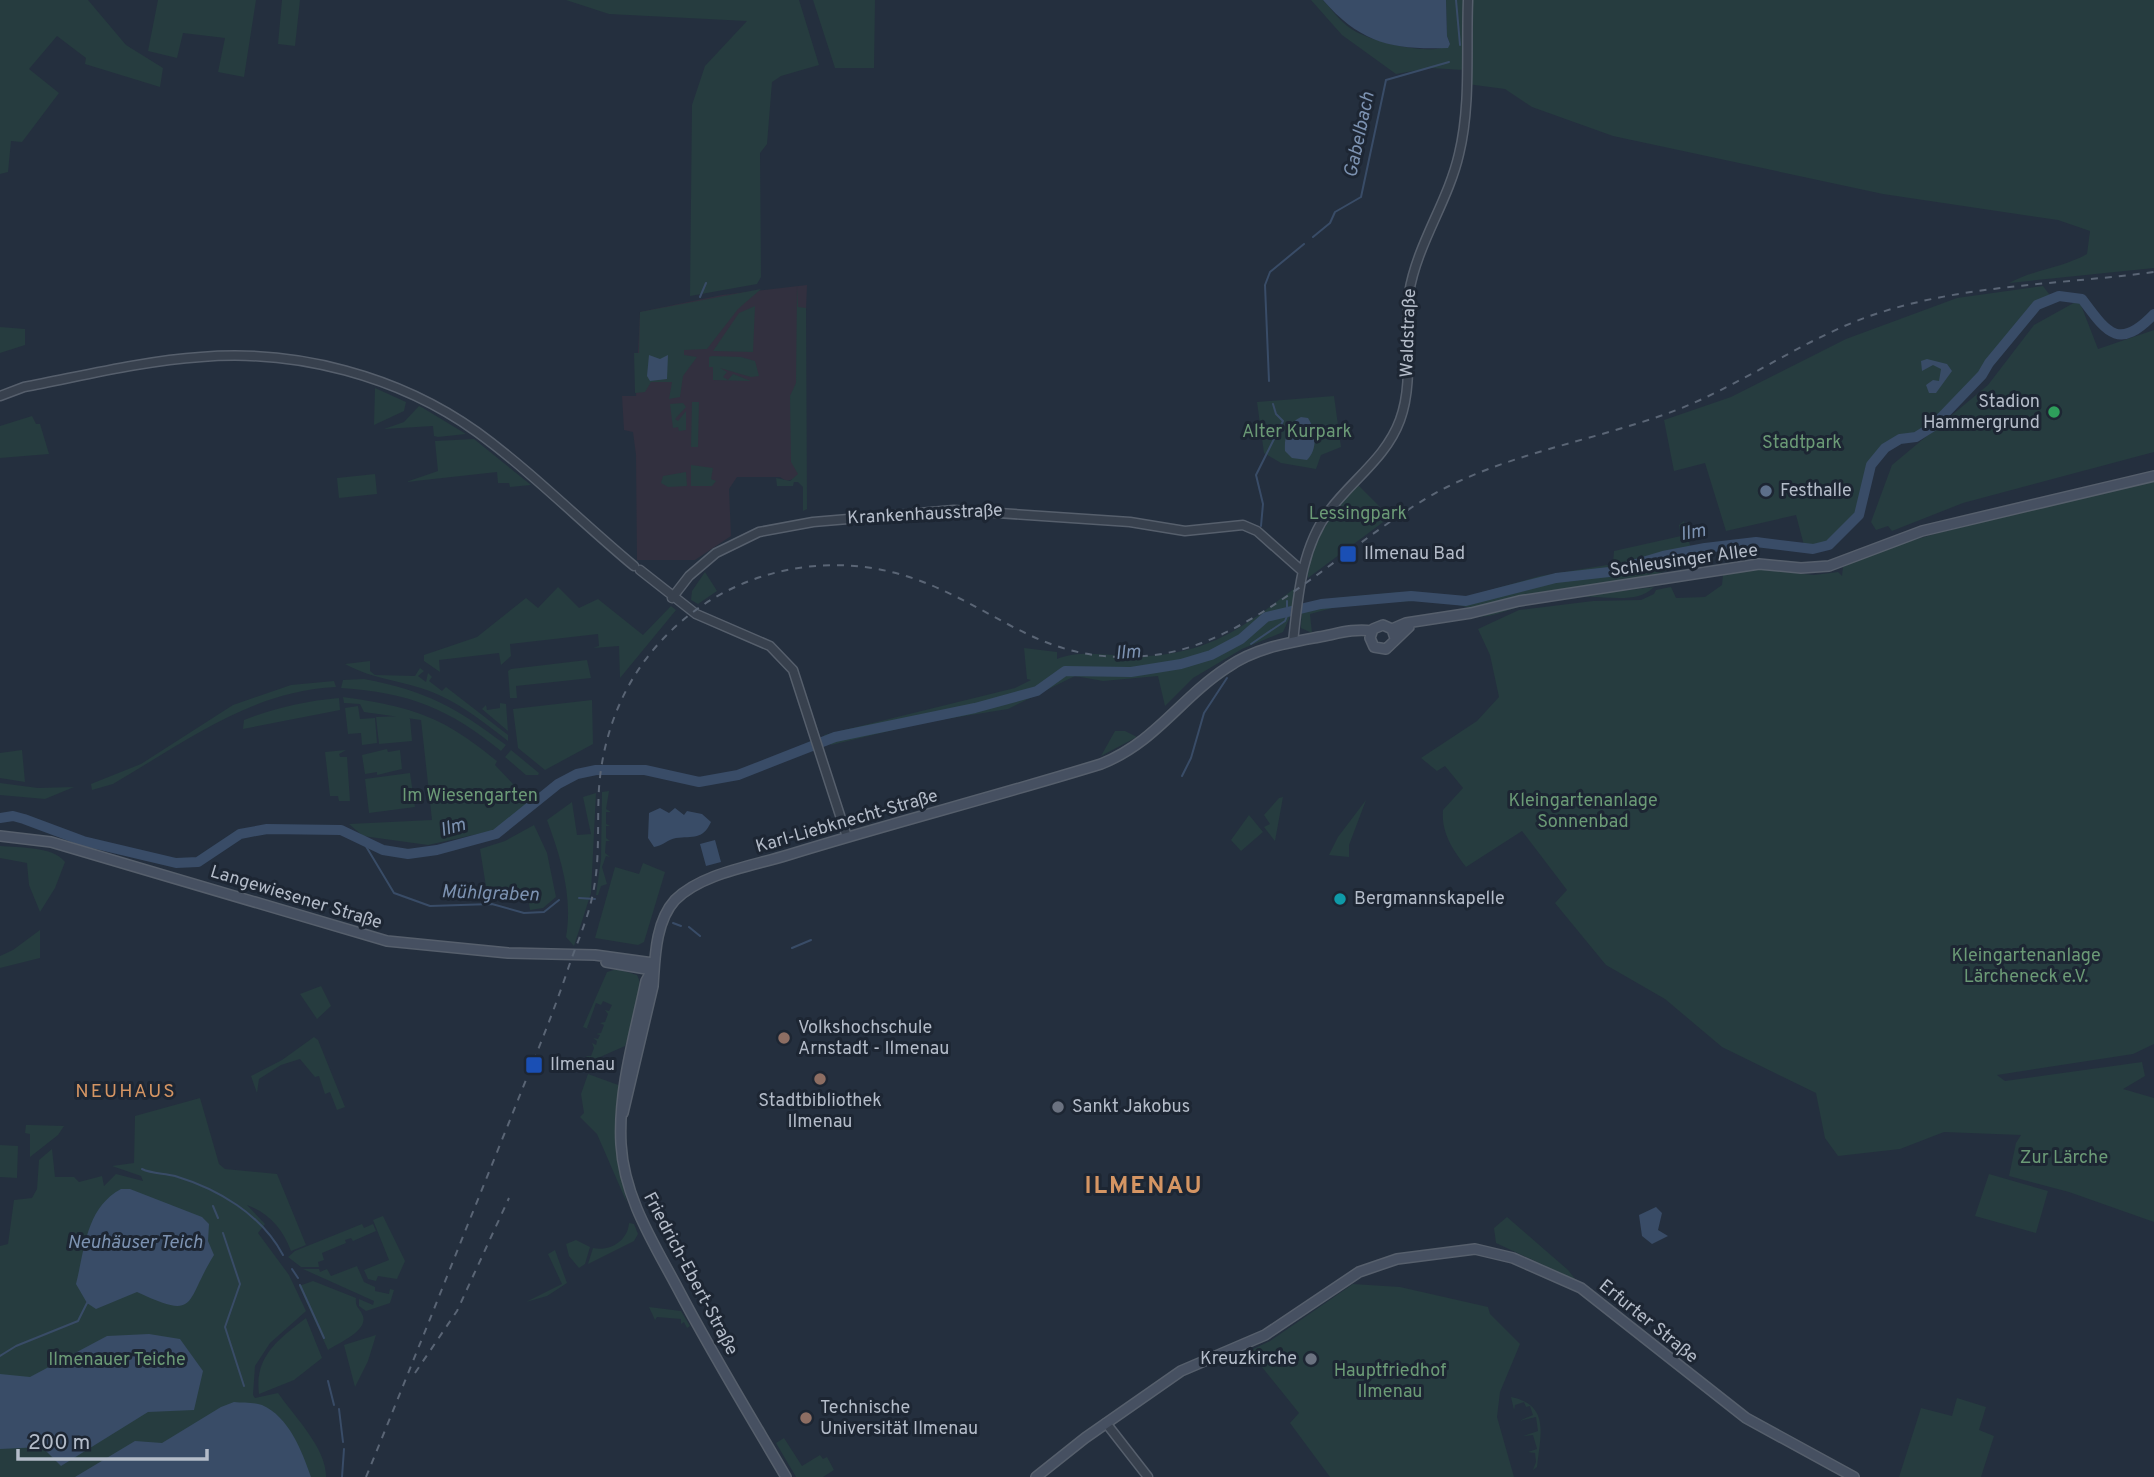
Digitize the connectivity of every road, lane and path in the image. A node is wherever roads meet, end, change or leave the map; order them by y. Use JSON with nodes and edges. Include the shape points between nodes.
{"nodes":[{"id":1,"x":1468,"y":0,"type":"edge"},
{"id":2,"x":0,"y":396,"type":"edge"},
{"id":3,"x":2154,"y":476,"type":"edge"},
{"id":4,"x":1301,"y":570,"type":"junction"},
{"id":5,"x":672,"y":597,"type":"junction"},
{"id":6,"x":1371,"y":634,"type":"junction"},
{"id":7,"x":1394,"y":634,"type":"junction"},
{"id":8,"x":1293,"y":642,"type":"junction"},
{"id":9,"x":0,"y":836,"type":"edge"},
{"id":10,"x":847,"y":837,"type":"junction"},
{"id":11,"x":653,"y":967,"type":"junction"},
{"id":12,"x":1106,"y":1423,"type":"junction"},
{"id":13,"x":786,"y":1477,"type":"edge"},
{"id":14,"x":1036,"y":1477,"type":"edge"},
{"id":15,"x":1147,"y":1477,"type":"edge"},
{"id":16,"x":1854,"y":1477,"type":"edge"}],
"edges":[{"from":1,"to":4,"type":"street","name":"Waldstraße","via":[[1459,153],[1412,279],[1406,317],[1408,388],[1402,413],[1384,451],[1322,520]]},
{"from":2,"to":5,"type":"street","via":[[24,387],[200,357],[271,357],[372,379],[423,401],[476,432]]},
{"from":3,"to":7,"type":"main road","name":"Schleusinger Allee","via":[[1922,531],[1829,566],[1759,564],[1519,601],[1418,621]]},
{"from":4,"to":5,"type":"street","name":"Krankenhausstraße","via":[[1243,525],[1185,531],[1130,522],[954,510],[759,531],[730,544],[689,576]]},
{"from":4,"to":8,"type":"street","name":"Waldstraße"},
{"from":5,"to":10,"type":"street","via":[[695,614],[763,642],[797,678]]},
{"from":6,"to":7,"type":"main road","via":[[1380,625]]},
{"from":6,"to":7,"type":"main road","via":[[1373,645],[1380,650],[1389,648]]},
{"from":6,"to":8,"type":"main road","via":[[1347,632]]},
{"from":8,"to":10,"type":"main road","name":"Karl-Liebknecht-Straße","via":[[1261,650],[1228,666],[1149,738],[1126,753]]},
{"from":9,"to":11,"type":"main road","name":"Langewiesener Straße","via":[[63,846],[387,941],[588,955]]},
{"from":10,"to":11,"type":"main road","name":"Karl-Liebknecht-Straße","via":[[689,890],[668,910]]},
{"from":11,"to":13,"type":"main road","name":"Friedrich-Ebert-Straße","via":[[621,1143],[632,1198],[689,1309]]},
{"from":12,"to":14,"type":"main road","name":"Erfurter Straße"},
{"from":12,"to":15,"type":"street"},
{"from":12,"to":16,"type":"main road","name":"Erfurter Straße","via":[[1181,1371],[1265,1335],[1334,1287],[1380,1263],[1427,1253],[1485,1249],[1581,1288],[1746,1418]]}]}
